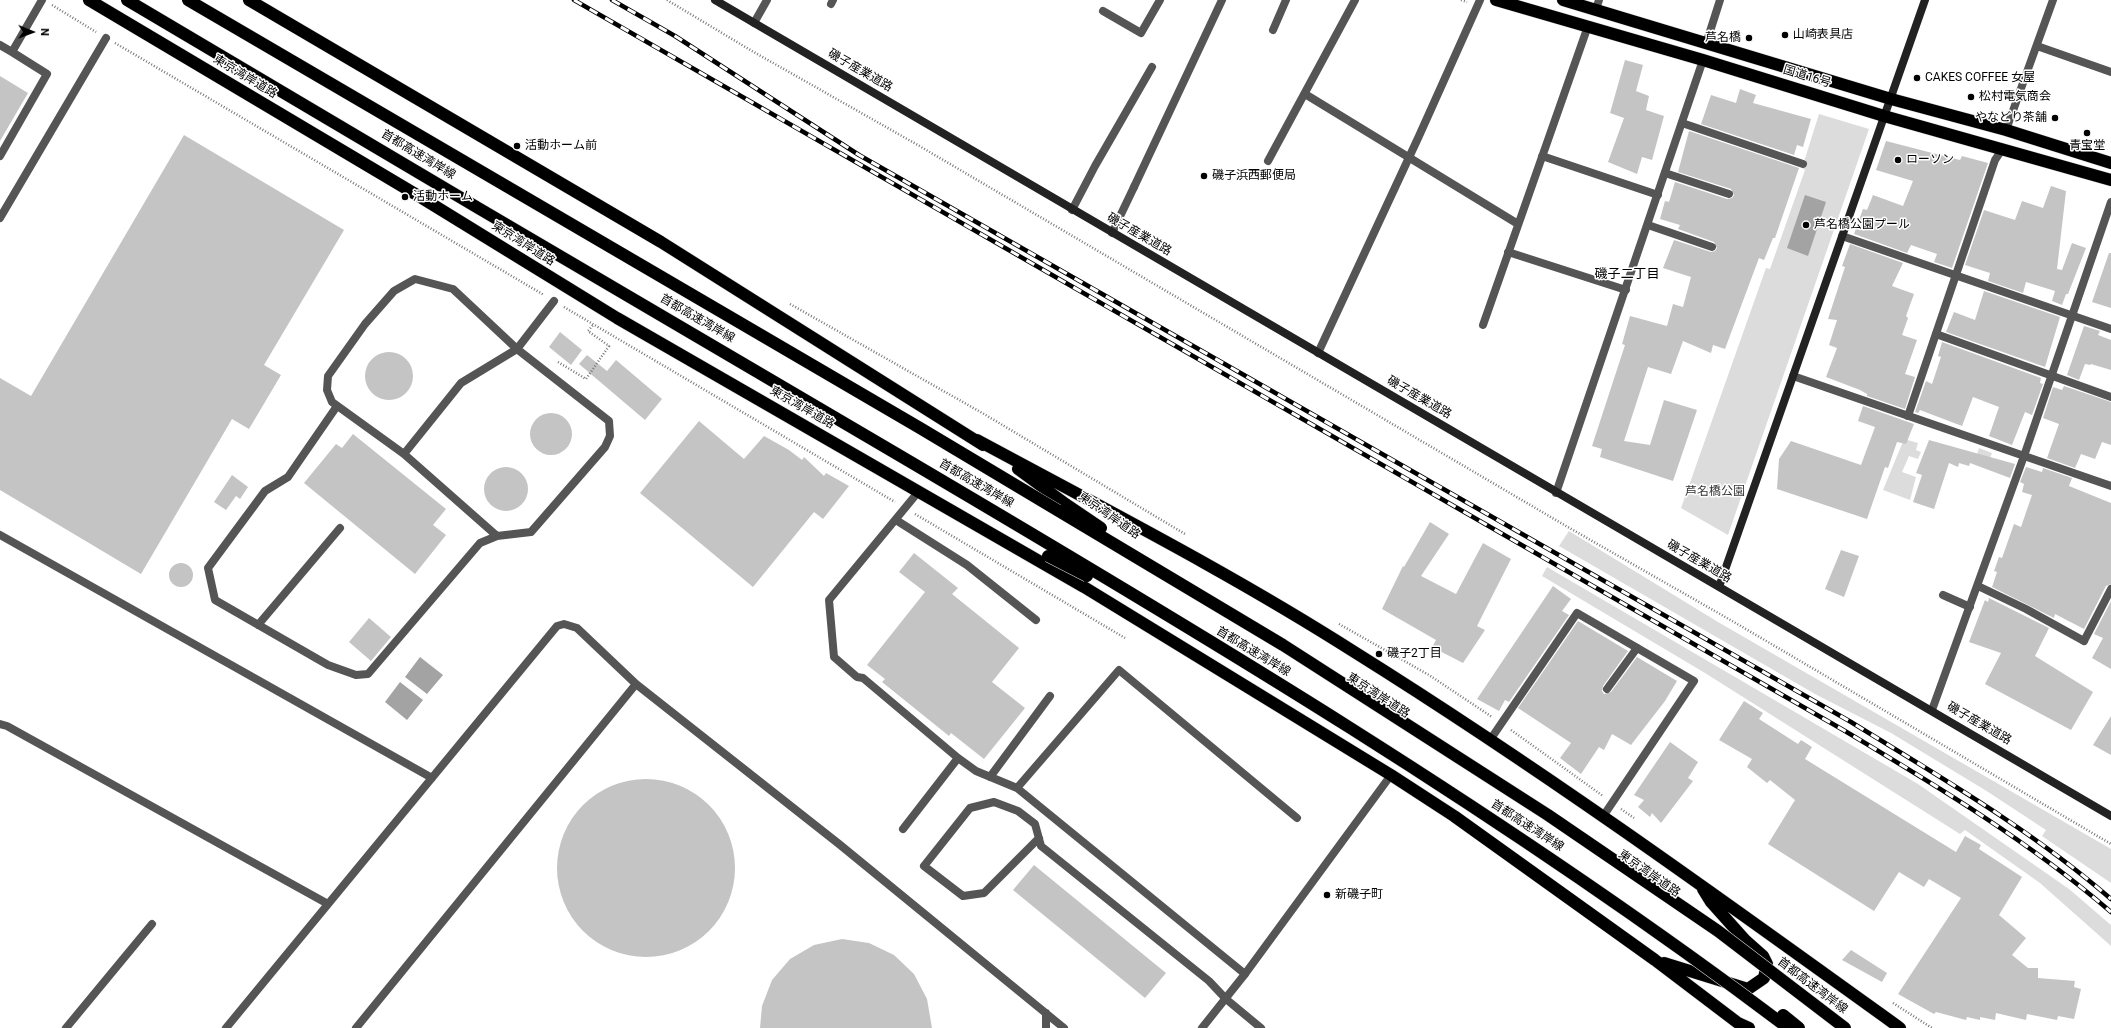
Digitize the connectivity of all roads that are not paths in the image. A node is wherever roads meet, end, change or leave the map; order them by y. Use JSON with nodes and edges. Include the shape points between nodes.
{"nodes":[{"id":1,"x":89,"y":0,"type":"edge"},
{"id":2,"x":127,"y":0,"type":"edge"},
{"id":3,"x":188,"y":0,"type":"edge"},
{"id":4,"x":249,"y":0,"type":"edge"},
{"id":5,"x":715,"y":0,"type":"edge"},
{"id":6,"x":767,"y":0,"type":"edge"},
{"id":7,"x":1160,"y":0,"type":"edge"},
{"id":8,"x":1222,"y":0,"type":"edge"},
{"id":9,"x":1286,"y":0,"type":"edge"},
{"id":10,"x":1354,"y":0,"type":"edge"},
{"id":11,"x":1480,"y":0,"type":"edge"},
{"id":12,"x":1496,"y":0,"type":"edge"},
{"id":13,"x":1563,"y":0,"type":"edge"},
{"id":14,"x":1720,"y":0,"type":"edge"},
{"id":15,"x":1925,"y":0,"type":"edge"},
{"id":16,"x":2053,"y":0,"type":"edge"},
{"id":17,"x":46,"y":2,"type":"edge"},
{"id":18,"x":1597,"y":5,"type":"edge"},
{"id":19,"x":1103,"y":11,"type":"dead end"},
{"id":20,"x":754,"y":23,"type":"junction"},
{"id":21,"x":1588,"y":26,"type":"junction"},
{"id":22,"x":1273,"y":30,"type":"dead end"},
{"id":23,"x":106,"y":38,"type":"road end"},
{"id":24,"x":1706,"y":44,"type":"junction"},
{"id":25,"x":0,"y":45,"type":"edge"},
{"id":26,"x":2037,"y":46,"type":"junction"},
{"id":27,"x":12,"y":52,"type":"junction"},
{"id":28,"x":1703,"y":60,"type":"junction"},
{"id":29,"x":1152,"y":67,"type":"dead end"},
{"id":30,"x":2111,"y":72,"type":"edge"},
{"id":31,"x":1305,"y":94,"type":"junction"},
{"id":32,"x":1891,"y":99,"type":"junction"},
{"id":33,"x":1884,"y":116,"type":"junction"},
{"id":34,"x":1682,"y":123,"type":"junction"},
{"id":35,"x":2006,"y":130,"type":"junction"},
{"id":36,"x":2003,"y":148,"type":"junction"},
{"id":37,"x":0,"y":156,"type":"edge"},
{"id":38,"x":1409,"y":156,"type":"junction"},
{"id":39,"x":1542,"y":156,"type":"junction"},
{"id":40,"x":1268,"y":162,"type":"dead end"},
{"id":41,"x":2111,"y":163,"type":"edge"},
{"id":42,"x":1803,"y":164,"type":"dead end"},
{"id":43,"x":1665,"y":174,"type":"junction"},
{"id":44,"x":2111,"y":180,"type":"edge"},
{"id":45,"x":1729,"y":194,"type":"dead end"},
{"id":46,"x":1658,"y":195,"type":"junction"},
{"id":47,"x":2111,"y":202,"type":"edge"},
{"id":48,"x":1072,"y":210,"type":"junction"},
{"id":49,"x":0,"y":218,"type":"edge"},
{"id":50,"x":1518,"y":224,"type":"junction"},
{"id":51,"x":1648,"y":225,"type":"junction"},
{"id":52,"x":1112,"y":233,"type":"junction"},
{"id":53,"x":1842,"y":236,"type":"junction"},
{"id":54,"x":1712,"y":247,"type":"dead end"},
{"id":55,"x":1508,"y":252,"type":"junction"},
{"id":56,"x":1956,"y":274,"type":"junction"},
{"id":57,"x":1626,"y":290,"type":"junction"},
{"id":58,"x":554,"y":301,"type":"road end"},
{"id":59,"x":2073,"y":315,"type":"junction"},
{"id":60,"x":1483,"y":324,"type":"dead end"},
{"id":61,"x":2111,"y":329,"type":"edge"},
{"id":62,"x":1936,"y":334,"type":"junction"},
{"id":63,"x":517,"y":349,"type":"junction"},
{"id":64,"x":1318,"y":353,"type":"junction"},
{"id":65,"x":2052,"y":375,"type":"junction"},
{"id":66,"x":1793,"y":376,"type":"junction"},
{"id":67,"x":2111,"y":397,"type":"edge"},
{"id":68,"x":337,"y":406,"type":"junction"},
{"id":69,"x":1908,"y":416,"type":"junction"},
{"id":70,"x":977,"y":440,"type":"junction"},
{"id":71,"x":404,"y":454,"type":"junction"},
{"id":72,"x":2024,"y":456,"type":"junction"},
{"id":73,"x":2111,"y":486,"type":"edge"},
{"id":74,"x":919,"y":491,"type":"junction"},
{"id":75,"x":1556,"y":492,"type":"junction"},
{"id":76,"x":945,"y":507,"type":"junction"},
{"id":77,"x":896,"y":520,"type":"junction"},
{"id":78,"x":340,"y":528,"type":"dead end"},
{"id":79,"x":0,"y":535,"type":"edge"},
{"id":80,"x":497,"y":536,"type":"junction"},
{"id":81,"x":1978,"y":586,"type":"junction"},
{"id":82,"x":1719,"y":587,"type":"junction"},
{"id":83,"x":2111,"y":590,"type":"edge"},
{"id":84,"x":1943,"y":595,"type":"dead end"},
{"id":85,"x":1970,"y":607,"type":"junction"},
{"id":86,"x":1036,"y":620,"type":"dead end"},
{"id":87,"x":258,"y":625,"type":"junction"},
{"id":88,"x":1637,"y":648,"type":"junction"},
{"id":89,"x":636,"y":684,"type":"junction"},
{"id":90,"x":1607,"y":689,"type":"dead end"},
{"id":91,"x":1050,"y":696,"type":"dead end"},
{"id":92,"x":1932,"y":710,"type":"junction"},
{"id":93,"x":0,"y":724,"type":"edge"},
{"id":94,"x":1490,"y":740,"type":"junction"},
{"id":95,"x":958,"y":758,"type":"junction"},
{"id":96,"x":1391,"y":775,"type":"junction"},
{"id":97,"x":990,"y":777,"type":"junction"},
{"id":98,"x":432,"y":778,"type":"junction"},
{"id":99,"x":1017,"y":788,"type":"junction"},
{"id":100,"x":1604,"y":815,"type":"junction"},
{"id":101,"x":2111,"y":816,"type":"edge"},
{"id":102,"x":1297,"y":818,"type":"dead end"},
{"id":103,"x":903,"y":829,"type":"dead end"},
{"id":104,"x":1038,"y":838,"type":"junction"},
{"id":105,"x":1698,"y":882,"type":"junction"},
{"id":106,"x":328,"y":904,"type":"junction"},
{"id":107,"x":152,"y":924,"type":"dead end"},
{"id":108,"x":1655,"y":960,"type":"junction"},
{"id":109,"x":1246,"y":974,"type":"junction"},
{"id":110,"x":1226,"y":999,"type":"junction"},
{"id":111,"x":1046,"y":1013,"type":"junction"},
{"id":112,"x":66,"y":1028,"type":"edge"},
{"id":113,"x":226,"y":1028,"type":"edge"},
{"id":114,"x":356,"y":1028,"type":"edge"},
{"id":115,"x":1046,"y":1028,"type":"edge"},
{"id":116,"x":1064,"y":1028,"type":"edge"},
{"id":117,"x":1202,"y":1028,"type":"edge"},
{"id":118,"x":1261,"y":1028,"type":"edge"},
{"id":119,"x":1749,"y":1028,"type":"edge"},
{"id":120,"x":1788,"y":1028,"type":"edge"},
{"id":121,"x":1799,"y":1028,"type":"edge"},
{"id":122,"x":1837,"y":1028,"type":"edge"},
{"id":123,"x":1845,"y":1028,"type":"edge"},
{"id":124,"x":1900,"y":1028,"type":"edge"}],
"edges":[{"from":1,"to":74,"type":"highway","name":"東京湾岸道路","via":[[617,318]]},
{"from":2,"to":120,"type":"highway","name":"首都高速湾岸線","bridge":true,"via":[[991,509],[1276,683],[1537,848],[1704,964]]},
{"from":3,"to":123,"type":"highway","name":"首都高速湾岸線","bridge":true,"via":[[920,428],[1283,646],[1548,815],[1718,932]]},
{"from":4,"to":70,"type":"highway","name":"東京湾岸道路","via":[[661,242]]},
{"from":5,"to":20,"type":"street","name":"磯子産業道路"},
{"from":6,"to":20,"type":"street"},
{"from":7,"to":19,"type":"street","via":[[1141,33]]},
{"from":8,"to":52,"type":"street"},
{"from":9,"to":22,"type":"street"},
{"from":10,"to":31,"type":"street"},
{"from":11,"to":38,"type":"street"},
{"from":12,"to":21,"type":"highway","name":"国道16号"},
{"from":13,"to":18,"type":"highway","name":"国道16号"},
{"from":14,"to":24,"type":"street"},
{"from":15,"to":32,"type":"street"},
{"from":16,"to":26,"type":"street"},
{"from":17,"to":27,"type":"street"},
{"from":18,"to":24,"type":"highway","name":"国道16号"},
{"from":20,"to":48,"type":"street","name":"磯子産業道路"},
{"from":21,"to":28,"type":"highway","name":"国道16号"},
{"from":21,"to":39,"type":"street"},
{"from":23,"to":49,"type":"street"},
{"from":24,"to":32,"type":"highway","name":"国道16号"},
{"from":25,"to":27,"type":"street"},
{"from":26,"to":30,"type":"street"},
{"from":26,"to":35,"type":"street"},
{"from":27,"to":37,"type":"street","via":[[47,74]]},
{"from":28,"to":33,"type":"highway","name":"国道16号"},
{"from":28,"to":34,"type":"street"},
{"from":29,"to":48,"type":"street"},
{"from":31,"to":38,"type":"street"},
{"from":31,"to":40,"type":"street"},
{"from":32,"to":33,"type":"street"},
{"from":32,"to":35,"type":"highway","name":"国道16号"},
{"from":33,"to":36,"type":"highway","name":"国道16号"},
{"from":33,"to":53,"type":"street"},
{"from":34,"to":42,"type":"street"},
{"from":34,"to":43,"type":"street"},
{"from":35,"to":41,"type":"highway","name":"国道16号"},
{"from":36,"to":44,"type":"highway","name":"国道16号"},
{"from":36,"to":56,"type":"street","via":[[1995,160]]},
{"from":38,"to":50,"type":"street"},
{"from":38,"to":64,"type":"street"},
{"from":39,"to":46,"type":"street"},
{"from":39,"to":50,"type":"street"},
{"from":43,"to":45,"type":"street"},
{"from":43,"to":46,"type":"street"},
{"from":46,"to":51,"type":"street"},
{"from":47,"to":59,"type":"street"},
{"from":48,"to":52,"type":"street","name":"磯子産業道路"},
{"from":50,"to":55,"type":"street"},
{"from":51,"to":54,"type":"street"},
{"from":51,"to":57,"type":"street"},
{"from":52,"to":64,"type":"street","name":"磯子産業道路"},
{"from":53,"to":56,"type":"street"},
{"from":53,"to":66,"type":"street"},
{"from":55,"to":57,"type":"street"},
{"from":55,"to":60,"type":"street"},
{"from":56,"to":59,"type":"street"},
{"from":56,"to":62,"type":"street"},
{"from":57,"to":75,"type":"street"},
{"from":58,"to":63,"type":"street"},
{"from":59,"to":61,"type":"street"},
{"from":59,"to":65,"type":"street"},
{"from":62,"to":65,"type":"street"},
{"from":62,"to":69,"type":"street"},
{"from":63,"to":68,"type":"street","via":[[453,288],[415,279],[394,291],[365,324],[328,376],[327,390],[332,402]]},
{"from":63,"to":71,"type":"street","via":[[461,383]]},
{"from":63,"to":80,"type":"street","via":[[609,421],[610,436],[605,447],[531,532]]},
{"from":64,"to":75,"type":"street","name":"磯子産業道路"},
{"from":65,"to":67,"type":"street"},
{"from":65,"to":72,"type":"street"},
{"from":66,"to":69,"type":"street"},
{"from":66,"to":82,"type":"street"},
{"from":68,"to":71,"type":"street"},
{"from":68,"to":87,"type":"street","via":[[288,477],[265,491],[208,568],[215,600]]},
{"from":69,"to":72,"type":"street"},
{"from":70,"to":94,"type":"highway","name":"東京湾岸道路","via":[[1228,575],[1356,652]]},
{"from":70,"to":122,"type":"highway","name":"東京湾岸道路","bridge":true,"via":[[1238,623],[1507,795],[1629,877],[1757,966]]},
{"from":71,"to":80,"type":"street"},
{"from":72,"to":73,"type":"street"},
{"from":72,"to":81,"type":"street"},
{"from":74,"to":76,"type":"highway","name":"東京湾岸道路"},
{"from":74,"to":77,"type":"street"},
{"from":75,"to":82,"type":"street","name":"磯子産業道路"},
{"from":76,"to":96,"type":"highway","name":"東京湾岸道路","via":[[1084,587]]},
{"from":76,"to":121,"type":"highway","name":"東京湾岸道路","bridge":true,"via":[[1048,556],[1234,651],[1482,804],[1558,854],[1698,952]]},
{"from":77,"to":86,"type":"street","via":[[967,565]]},
{"from":77,"to":95,"type":"street","via":[[829,600],[834,657],[857,677],[863,678]]},
{"from":78,"to":87,"type":"street"},
{"from":79,"to":98,"type":"street"},
{"from":80,"to":87,"type":"street","via":[[480,543],[368,674],[356,675],[328,665]]},
{"from":81,"to":83,"type":"street","via":[[2026,608],[2084,641]]},
{"from":81,"to":85,"type":"street"},
{"from":82,"to":92,"type":"street","name":"磯子産業道路"},
{"from":84,"to":85,"type":"street"},
{"from":85,"to":92,"type":"street"},
{"from":88,"to":90,"type":"street"},
{"from":88,"to":94,"type":"street","via":[[1577,613]]},
{"from":88,"to":100,"type":"street","via":[[1694,681]]},
{"from":89,"to":98,"type":"street","via":[[577,628],[564,624],[557,626]]},
{"from":89,"to":111,"type":"street","via":[[839,844]]},
{"from":89,"to":114,"type":"street"},
{"from":91,"to":97,"type":"street"},
{"from":92,"to":101,"type":"street","name":"磯子産業道路"},
{"from":93,"to":106,"type":"street"},
{"from":94,"to":100,"type":"highway","name":"東京湾岸道路"},
{"from":95,"to":97,"type":"street"},
{"from":95,"to":103,"type":"street"},
{"from":96,"to":108,"type":"highway","name":"東京湾岸道路","via":[[1454,816]]},
{"from":96,"to":109,"type":"street"},
{"from":97,"to":99,"type":"street"},
{"from":98,"to":106,"type":"street"},
{"from":99,"to":102,"type":"street","via":[[1119,670]]},
{"from":99,"to":109,"type":"street"},
{"from":100,"to":105,"type":"highway","name":"東京湾岸道路"},
{"from":104,"to":104,"type":"street","via":[[984,893],[976,896],[963,896],[924,866],[970,808],[994,802],[1018,811],[1035,824]]},
{"from":104,"to":110,"type":"street","via":[[1041,846],[1210,981]]},
{"from":105,"to":108,"type":"highway","name":"東京湾岸道路","via":[[1711,902],[1763,956],[1767,964],[1764,978],[1748,989]]},
{"from":105,"to":124,"type":"highway","name":"東京湾岸道路"},
{"from":106,"to":113,"type":"street"},
{"from":107,"to":112,"type":"street"},
{"from":108,"to":119,"type":"highway","name":"東京湾岸道路","via":[[1738,1023]]},
{"from":109,"to":110,"type":"street"},
{"from":110,"to":117,"type":"street"},
{"from":110,"to":118,"type":"street"},
{"from":111,"to":115,"type":"street"},
{"from":111,"to":116,"type":"street"}]}
